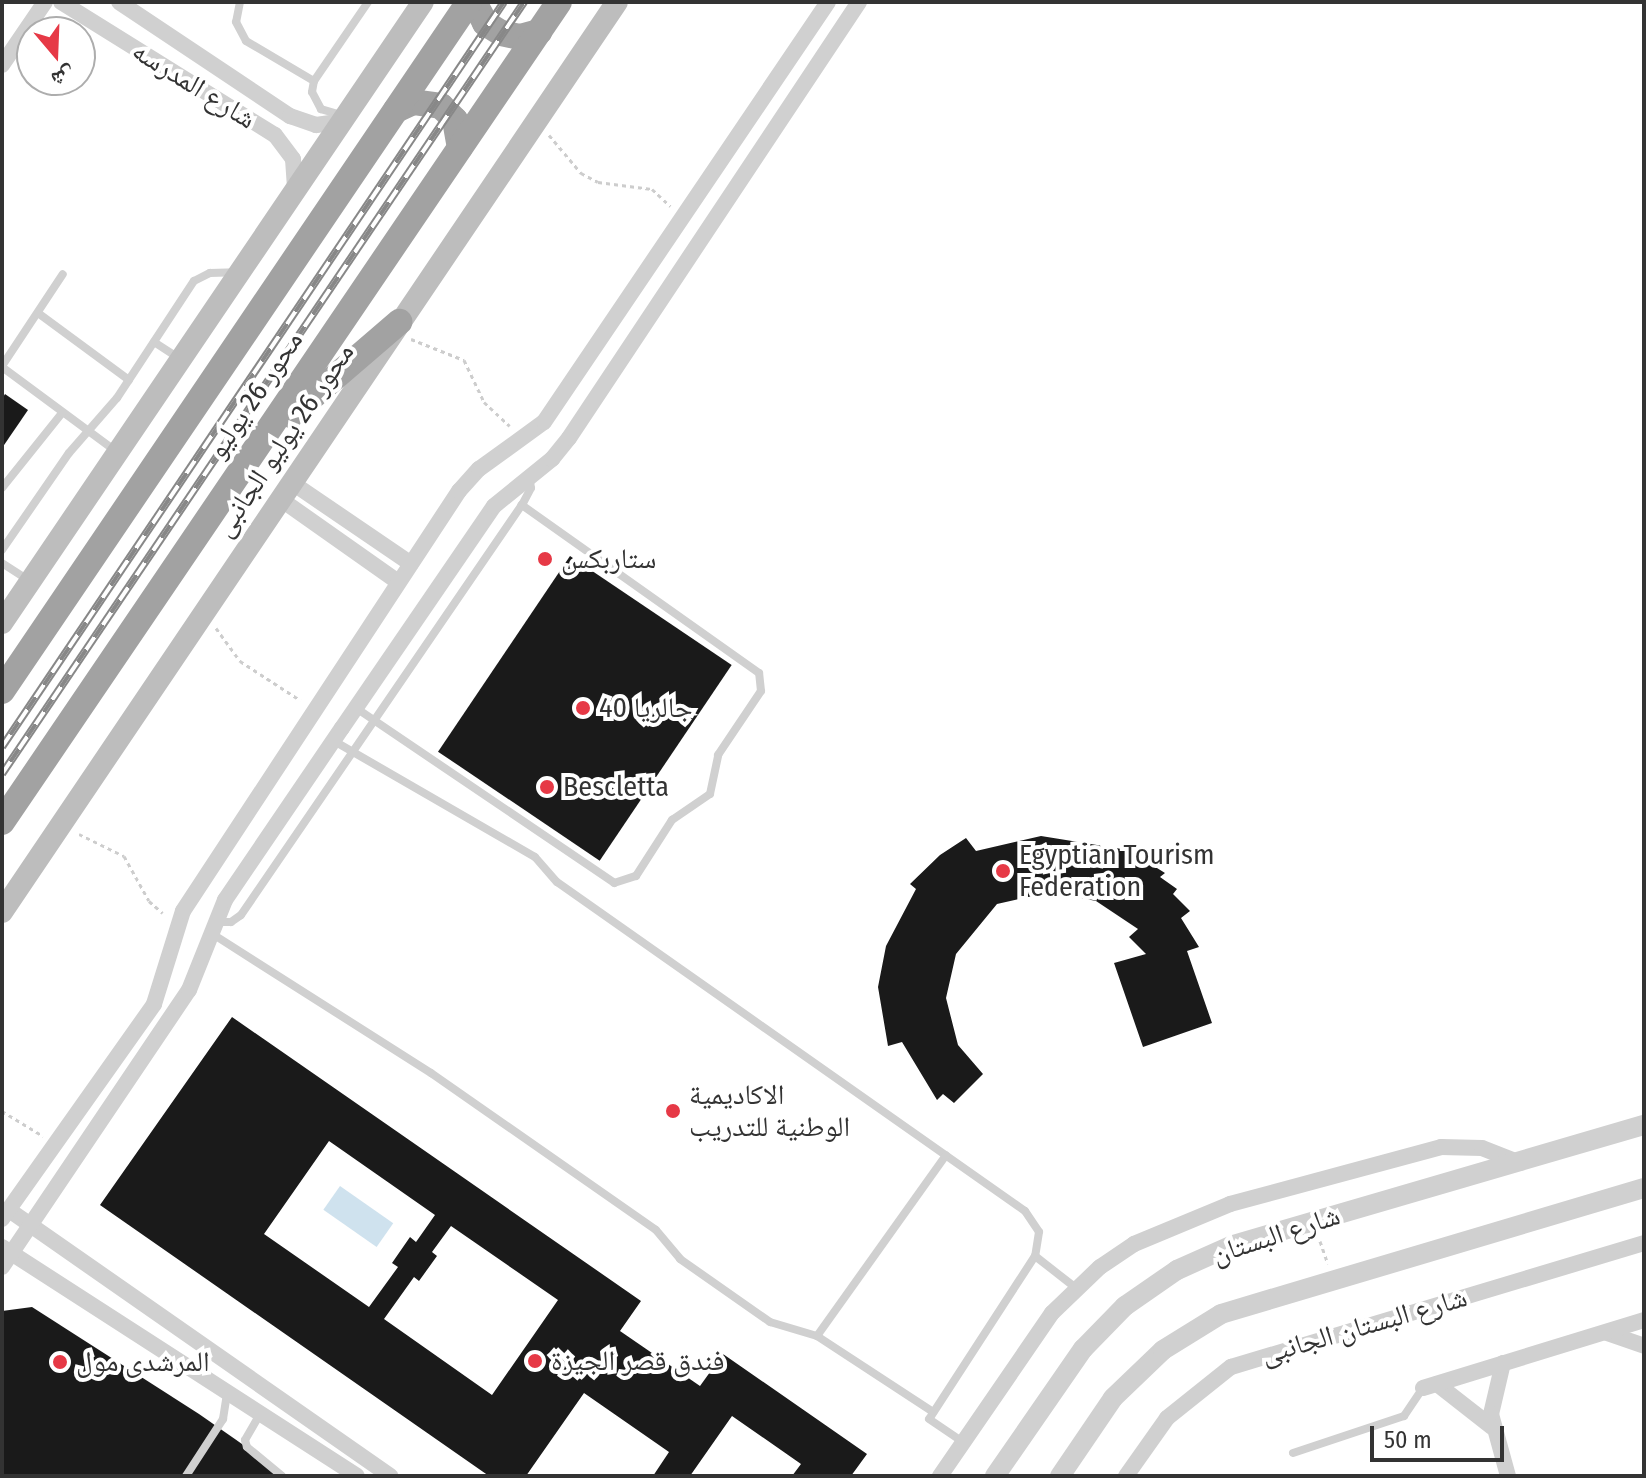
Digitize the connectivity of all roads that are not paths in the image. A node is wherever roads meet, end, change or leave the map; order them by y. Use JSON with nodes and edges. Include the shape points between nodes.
{"nodes":[{"id":1,"x":45,"y":2,"type":"edge"},
{"id":2,"x":61,"y":2,"type":"edge"},
{"id":3,"x":119,"y":2,"type":"edge"},
{"id":4,"x":240,"y":2,"type":"edge"},
{"id":5,"x":368,"y":2,"type":"edge"},
{"id":6,"x":423,"y":2,"type":"edge"},
{"id":7,"x":472,"y":2,"type":"edge"},
{"id":8,"x":559,"y":2,"type":"edge"},
{"id":9,"x":617,"y":2,"type":"edge"},
{"id":10,"x":828,"y":2,"type":"edge"},
{"id":11,"x":859,"y":2,"type":"edge"},
{"id":12,"x":539,"y":32,"type":"junction"},
{"id":13,"x":2,"y":65,"type":"edge"},
{"id":14,"x":314,"y":81,"type":"junction"},
{"id":15,"x":396,"y":110,"type":"junction"},
{"id":16,"x":344,"y":119,"type":"junction"},
{"id":17,"x":460,"y":148,"type":"junction"},
{"id":18,"x":295,"y":190,"type":"junction"},
{"id":19,"x":240,"y":272,"type":"junction"},
{"id":20,"x":63,"y":274,"type":"dead end"},
{"id":21,"x":38,"y":313,"type":"junction"},
{"id":22,"x":608,"y":327,"type":"junction"},
{"id":23,"x":395,"y":328,"type":"junction"},
{"id":24,"x":154,"y":342,"type":"junction"},
{"id":25,"x":630,"y":342,"type":"junction"},
{"id":26,"x":180,"y":359,"type":"junction"},
{"id":27,"x":2,"y":367,"type":"edge"},
{"id":28,"x":129,"y":380,"type":"junction"},
{"id":29,"x":62,"y":413,"type":"junction"},
{"id":30,"x":88,"y":431,"type":"junction"},
{"id":31,"x":264,"y":438,"type":"junction"},
{"id":32,"x":118,"y":452,"type":"junction"},
{"id":33,"x":528,"y":475,"type":"junction"},
{"id":34,"x":3,"y":486,"type":"edge"},
{"id":35,"x":285,"y":490,"type":"junction"},
{"id":36,"x":522,"y":505,"type":"junction"},
{"id":37,"x":2,"y":550,"type":"edge"},
{"id":38,"x":2,"y":563,"type":"edge"},
{"id":39,"x":411,"y":564,"type":"junction"},
{"id":40,"x":28,"y":580,"type":"junction"},
{"id":41,"x":398,"y":582,"type":"junction"},
{"id":42,"x":2,"y":623,"type":"edge"},
{"id":43,"x":2,"y":691,"type":"edge"},
{"id":44,"x":356,"y":708,"type":"junction"},
{"id":45,"x":316,"y":711,"type":"junction"},
{"id":46,"x":372,"y":719,"type":"junction"},
{"id":47,"x":337,"y":734,"type":"junction"},
{"id":48,"x":350,"y":752,"type":"junction"},
{"id":49,"x":2,"y":822,"type":"edge"},
{"id":50,"x":2,"y":912,"type":"edge"},
{"id":51,"x":212,"y":927,"type":"junction"},
{"id":52,"x":1644,"y":1125,"type":"edge"},
{"id":53,"x":946,"y":1155,"type":"junction"},
{"id":54,"x":1520,"y":1163,"type":"junction"},
{"id":55,"x":1644,"y":1188,"type":"edge"},
{"id":56,"x":5,"y":1214,"type":"edge"},
{"id":57,"x":31,"y":1225,"type":"junction"},
{"id":58,"x":1644,"y":1243,"type":"edge"},
{"id":59,"x":5,"y":1256,"type":"edge"},
{"id":60,"x":1035,"y":1256,"type":"junction"},
{"id":61,"x":83,"y":1263,"type":"junction"},
{"id":62,"x":1076,"y":1288,"type":"junction"},
{"id":63,"x":66,"y":1289,"type":"junction"},
{"id":64,"x":1644,"y":1320,"type":"edge"},
{"id":65,"x":1605,"y":1332,"type":"junction"},
{"id":66,"x":817,"y":1336,"type":"junction"},
{"id":67,"x":1644,"y":1346,"type":"edge"},
{"id":68,"x":1503,"y":1363,"type":"junction"},
{"id":69,"x":1430,"y":1386,"type":"junction"},
{"id":70,"x":227,"y":1393,"type":"junction"},
{"id":71,"x":270,"y":1396,"type":"junction"},
{"id":72,"x":933,"y":1412,"type":"junction"},
{"id":73,"x":260,"y":1413,"type":"junction"},
{"id":74,"x":1492,"y":1427,"type":"junction"},
{"id":75,"x":963,"y":1442,"type":"junction"},
{"id":76,"x":1293,"y":1453,"type":"dead end"},
{"id":77,"x":355,"y":1475,"type":"edge"},
{"id":78,"x":186,"y":1476,"type":"edge"},
{"id":79,"x":282,"y":1476,"type":"edge"},
{"id":80,"x":391,"y":1476,"type":"edge"},
{"id":81,"x":940,"y":1476,"type":"edge"},
{"id":82,"x":995,"y":1476,"type":"edge"},
{"id":83,"x":1060,"y":1476,"type":"edge"},
{"id":84,"x":1126,"y":1476,"type":"edge"},
{"id":85,"x":1508,"y":1476,"type":"edge"}],
"edges":[{"from":1,"to":13,"type":"street"},
{"from":2,"to":18,"type":"street","name":"شارع المدرسه","via":[[275,135],[293,159]]},
{"from":3,"to":16,"type":"street","name":"شارع المدرسه","via":[[290,116],[316,125]]},
{"from":4,"to":14,"type":"lane","via":[[236,22],[246,41]]},
{"from":5,"to":14,"type":"lane"},
{"from":6,"to":16,"type":"main road"},
{"from":7,"to":12,"type":"highway","via":[[485,23],[501,33],[520,37]]},
{"from":7,"to":15,"type":"highway","name":"محور 26 يوليو"},
{"from":8,"to":12,"type":"highway","name":"محور 26 يوليو"},
{"from":9,"to":23,"type":"main road","name":"محور 26 يوليو الجانبى"},
{"from":10,"to":22,"type":"street"},
{"from":11,"to":25,"type":"street"},
{"from":12,"to":17,"type":"highway","name":"محور 26 يوليو"},
{"from":14,"to":16,"type":"lane","via":[[316,104]]},
{"from":15,"to":17,"type":"highway","via":[[413,102],[441,106],[455,120]]},
{"from":15,"to":43,"type":"highway","name":"محور 26 يوليو"},
{"from":16,"to":18,"type":"main road"},
{"from":17,"to":31,"type":"highway","name":"محور 26 يوليو"},
{"from":18,"to":19,"type":"main road"},
{"from":19,"to":24,"type":"lane","via":[[198,277]]},
{"from":19,"to":26,"type":"main road"},
{"from":20,"to":21,"type":"lane"},
{"from":21,"to":27,"type":"lane"},
{"from":21,"to":28,"type":"lane"},
{"from":22,"to":25,"type":"street"},
{"from":22,"to":39,"type":"street","via":[[529,436],[468,479]]},
{"from":23,"to":31,"type":"highway"},
{"from":23,"to":35,"type":"main road","name":"محور 26 يوليو الجانبى"},
{"from":24,"to":26,"type":"lane"},
{"from":24,"to":28,"type":"lane"},
{"from":25,"to":33,"type":"street","via":[[559,451]]},
{"from":26,"to":32,"type":"main road"},
{"from":27,"to":29,"type":"lane"},
{"from":28,"to":30,"type":"lane"},
{"from":29,"to":30,"type":"lane"},
{"from":29,"to":34,"type":"lane","via":[[26,464]]},
{"from":30,"to":32,"type":"lane"},
{"from":30,"to":37,"type":"lane"},
{"from":31,"to":49,"type":"highway","name":"محور 26 يوليو"},
{"from":32,"to":40,"type":"main road"},
{"from":33,"to":36,"type":"lane","via":[[531,488]]},
{"from":33,"to":44,"type":"street","via":[[494,506]]},
{"from":35,"to":39,"type":"street"},
{"from":35,"to":41,"type":"street"},
{"from":35,"to":50,"type":"main road","name":"محور 26 يوليو الجانبى"},
{"from":36,"to":46,"type":"lane"},
{"from":36,"to":46,"type":"lane","via":[[759,673],[761,691],[718,755],[710,794],[672,820],[636,876],[614,883]]},
{"from":38,"to":40,"type":"lane"},
{"from":39,"to":41,"type":"street"},
{"from":40,"to":42,"type":"main road"},
{"from":41,"to":45,"type":"street"},
{"from":44,"to":46,"type":"lane"},
{"from":44,"to":47,"type":"street"},
{"from":45,"to":47,"type":"street"},
{"from":45,"to":56,"type":"street","via":[[177,922],[154,1004]]},
{"from":46,"to":48,"type":"lane"},
{"from":47,"to":48,"type":"lane"},
{"from":47,"to":51,"type":"street"},
{"from":48,"to":51,"type":"lane","via":[[241,915]]},
{"from":48,"to":53,"type":"lane","via":[[535,857],[557,882]]},
{"from":51,"to":57,"type":"street","via":[[189,990]]},
{"from":51,"to":66,"type":"lane","via":[[656,1230],[680,1259],[770,1322]]},
{"from":52,"to":54,"type":"street","name":"شارع البستان"},
{"from":53,"to":60,"type":"lane","via":[[1025,1211],[1039,1232]]},
{"from":53,"to":66,"type":"lane"},
{"from":54,"to":62,"type":"street","via":[[1482,1148],[1441,1147],[1230,1204],[1134,1244]]},
{"from":54,"to":82,"type":"street","name":"شارع البستان","via":[[1233,1245],[1150,1286],[1103,1326],[1063,1373]]},
{"from":55,"to":83,"type":"street","name":"شارع البستان","via":[[1221,1314],[1163,1350],[1113,1398]]},
{"from":56,"to":57,"type":"street"},
{"from":57,"to":59,"type":"street"},
{"from":57,"to":61,"type":"street"},
{"from":58,"to":84,"type":"street","name":"شارع البستان الجانبى","via":[[1231,1367],[1167,1418]]},
{"from":59,"to":63,"type":"street"},
{"from":60,"to":62,"type":"lane"},
{"from":60,"to":72,"type":"lane"},
{"from":61,"to":63,"type":"street"},
{"from":61,"to":71,"type":"street"},
{"from":62,"to":75,"type":"street","via":[[1028,1341]]},
{"from":63,"to":70,"type":"street"},
{"from":64,"to":65,"type":"street"},
{"from":65,"to":67,"type":"street"},
{"from":65,"to":68,"type":"street"},
{"from":66,"to":72,"type":"lane"},
{"from":68,"to":69,"type":"street"},
{"from":68,"to":74,"type":"street","via":[[1494,1388]]},
{"from":69,"to":74,"type":"street"},
{"from":69,"to":76,"type":"lane","via":[[1404,1416]]},
{"from":70,"to":73,"type":"street"},
{"from":70,"to":78,"type":"lane","via":[[223,1419]]},
{"from":71,"to":73,"type":"street"},
{"from":71,"to":80,"type":"street"},
{"from":72,"to":75,"type":"lane","via":[[930,1423]]},
{"from":73,"to":77,"type":"street"},
{"from":73,"to":79,"type":"lane","via":[[245,1440],[247,1447]]},
{"from":74,"to":85,"type":"street"},
{"from":75,"to":81,"type":"street"}]}
